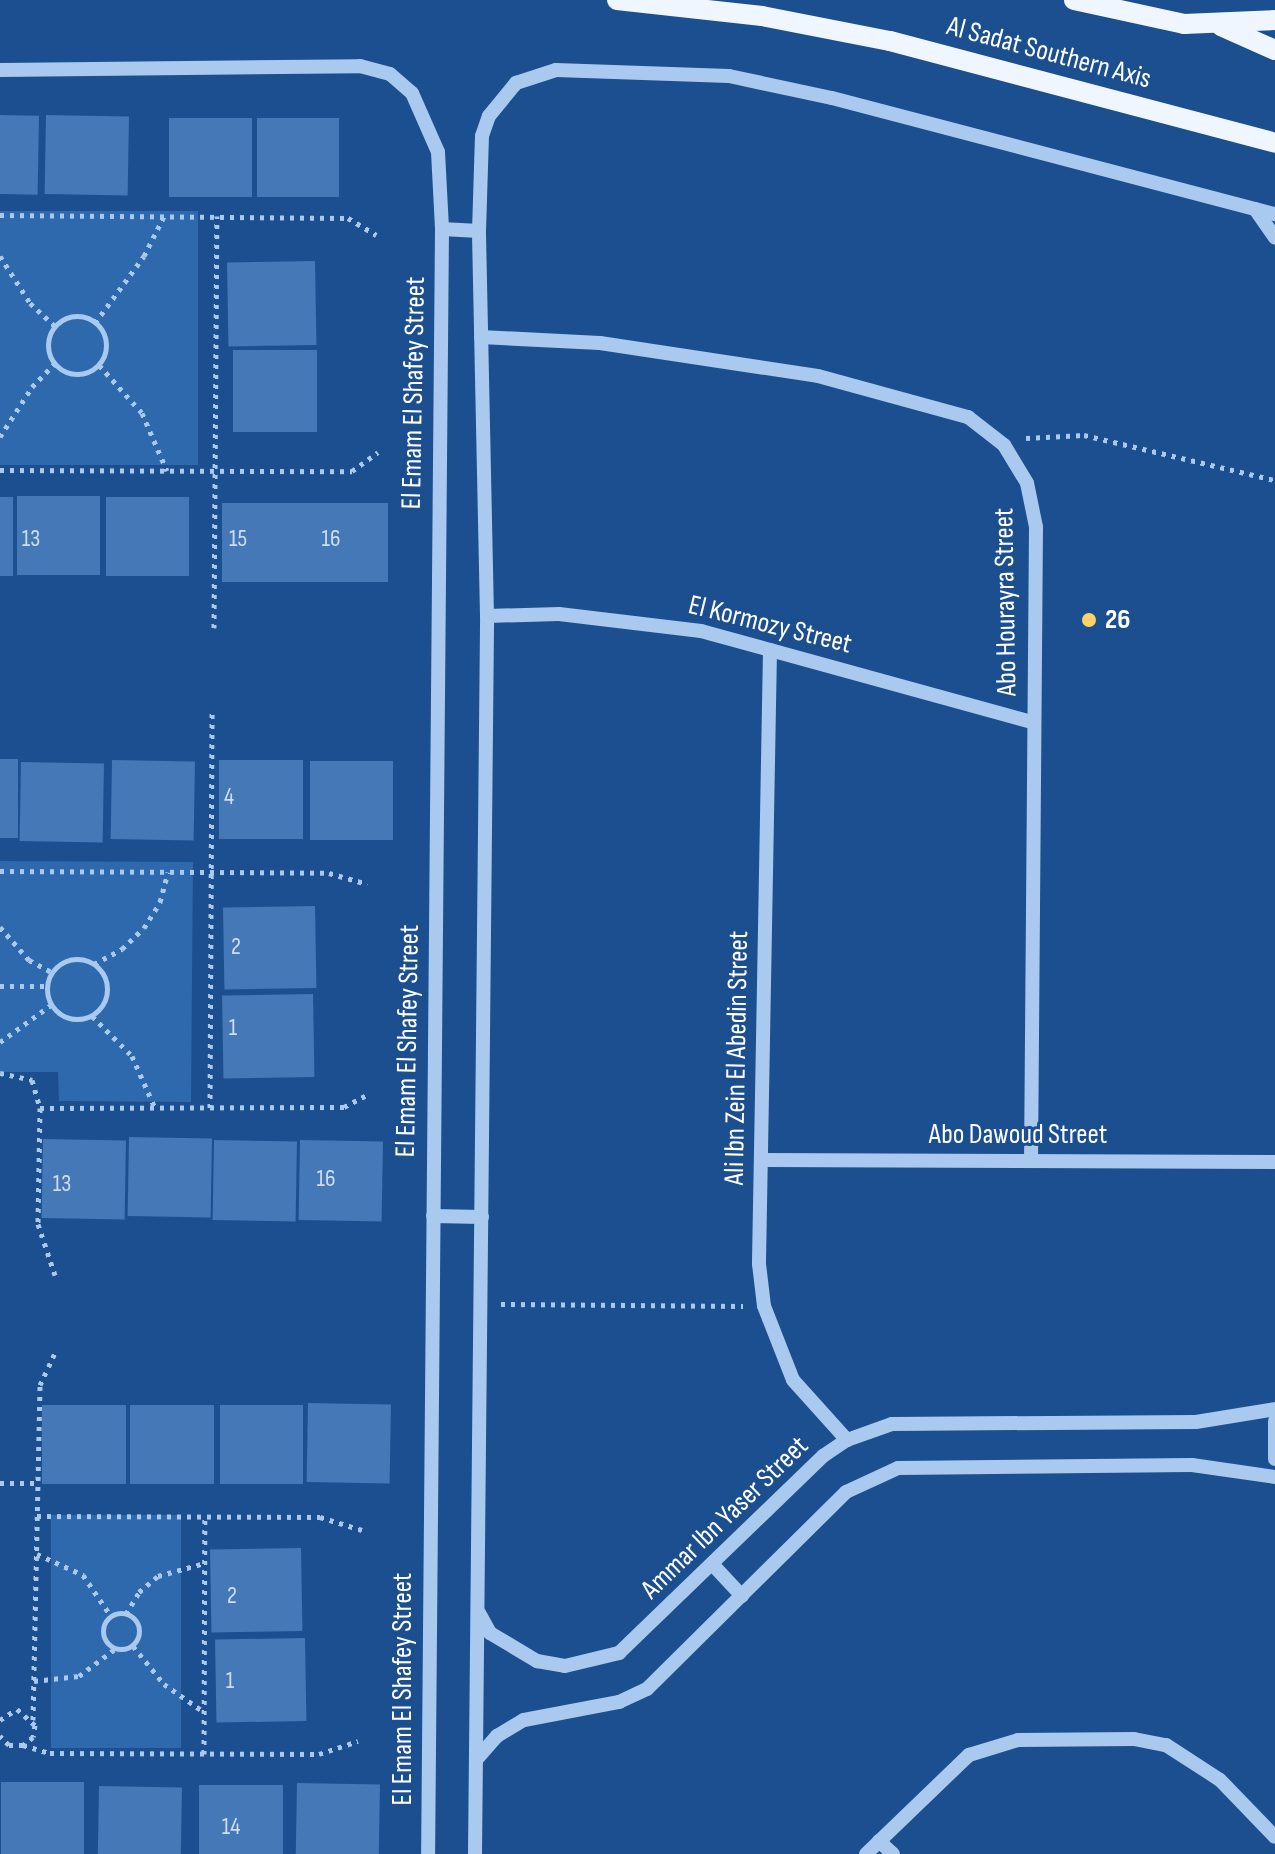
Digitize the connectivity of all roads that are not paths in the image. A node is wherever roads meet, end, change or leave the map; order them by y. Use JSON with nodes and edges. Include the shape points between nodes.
{"nodes":[{"id":1,"x":617,"y":0,"type":"edge"},
{"id":2,"x":1074,"y":0,"type":"edge"},
{"id":3,"x":1155,"y":7,"type":"edge"},
{"id":4,"x":1275,"y":20,"type":"edge"},
{"id":5,"x":1221,"y":26,"type":"junction"},
{"id":6,"x":1275,"y":50,"type":"edge"},
{"id":7,"x":0,"y":70,"type":"edge"},
{"id":8,"x":1275,"y":143,"type":"edge"},
{"id":9,"x":1255,"y":209,"type":"junction"},
{"id":10,"x":1275,"y":214,"type":"edge"},
{"id":11,"x":442,"y":229,"type":"junction"},
{"id":12,"x":479,"y":231,"type":"junction"},
{"id":13,"x":1275,"y":238,"type":"edge"},
{"id":14,"x":481,"y":337,"type":"junction"},
{"id":15,"x":487,"y":616,"type":"junction"},
{"id":16,"x":770,"y":650,"type":"junction"},
{"id":17,"x":1034,"y":723,"type":"junction"},
{"id":18,"x":761,"y":1160,"type":"junction"},
{"id":19,"x":1031,"y":1161,"type":"junction"},
{"id":20,"x":1275,"y":1162,"type":"edge"},
{"id":21,"x":433,"y":1216,"type":"junction"},
{"id":22,"x":482,"y":1217,"type":"junction"},
{"id":23,"x":1275,"y":1409,"type":"edge"},
{"id":24,"x":1275,"y":1421,"type":"edge"},
{"id":25,"x":847,"y":1440,"type":"junction"},
{"id":26,"x":1275,"y":1459,"type":"edge"},
{"id":27,"x":1275,"y":1477,"type":"edge"},
{"id":28,"x":714,"y":1566,"type":"junction"},
{"id":29,"x":742,"y":1596,"type":"junction"},
{"id":30,"x":478,"y":1611,"type":"junction"},
{"id":31,"x":476,"y":1760,"type":"junction"},
{"id":32,"x":1275,"y":1837,"type":"edge"},
{"id":33,"x":879,"y":1841,"type":"junction"},
{"id":34,"x":428,"y":1854,"type":"edge"},
{"id":35,"x":475,"y":1854,"type":"edge"},
{"id":36,"x":866,"y":1854,"type":"edge"},
{"id":37,"x":893,"y":1854,"type":"edge"}],
"edges":[{"from":1,"to":8,"type":"main road","name":"Al Sadat Southern Axis","via":[[762,16],[890,41]]},
{"from":2,"to":3,"type":"main road","name":"Al Sadat Southern Axis"},
{"from":3,"to":5,"type":"main road","name":"Al Sadat Southern Axis"},
{"from":4,"to":5,"type":"main road","name":"Al Sadat Southern Axis"},
{"from":5,"to":6,"type":"main road"},
{"from":7,"to":11,"type":"street","name":"El Emam El Shafey Street","via":[[360,66],[390,74],[412,93],[428,121],[438,152]]},
{"from":9,"to":10,"type":"street"},
{"from":9,"to":12,"type":"street","via":[[781,85],[677,71],[556,70],[516,83],[489,116],[482,136]]},
{"from":9,"to":13,"type":"street"},
{"from":11,"to":12,"type":"street"},
{"from":11,"to":21,"type":"street","name":"El Emam El Shafey Street"},
{"from":12,"to":14,"type":"street"},
{"from":14,"to":15,"type":"street"},
{"from":14,"to":17,"type":"street","name":"Abo Hourayra Street","via":[[600,343],[818,376],[968,417],[1004,445],[1027,483],[1036,527]]},
{"from":15,"to":16,"type":"street","name":"El Kormozy Street","via":[[630,619]]},
{"from":15,"to":22,"type":"street"},
{"from":16,"to":17,"type":"street","name":"El Kormozy Street"},
{"from":16,"to":18,"type":"street","name":"Ali Ibn Zein El Abedin Street"},
{"from":17,"to":19,"type":"street","name":"Abo Hourayra Street"},
{"from":18,"to":19,"type":"street","name":"Abo Dawoud Street"},
{"from":18,"to":25,"type":"street","name":"Ali Ibn Zein El Abedin Street","via":[[764,1306],[793,1380]]},
{"from":19,"to":20,"type":"street","name":"Abo Dawoud Street"},
{"from":21,"to":22,"type":"street"},
{"from":21,"to":34,"type":"street","name":"El Emam El Shafey Street"},
{"from":22,"to":30,"type":"street"},
{"from":23,"to":25,"type":"street","name":"Ammar Ibn Yaser Street","via":[[1196,1422],[916,1422],[892,1424]]},
{"from":24,"to":26,"type":"street"},
{"from":25,"to":28,"type":"street","name":"Ammar Ibn Yaser Street","via":[[823,1456]]},
{"from":27,"to":29,"type":"street","via":[[1192,1465],[898,1468],[846,1492]]},
{"from":28,"to":29,"type":"street"},
{"from":28,"to":30,"type":"street","name":"Ammar Ibn Yaser Street","via":[[641,1637],[593,1662],[551,1664],[512,1650],[490,1633]]},
{"from":29,"to":31,"type":"street","via":[[647,1689],[619,1702],[524,1720],[497,1736]]},
{"from":30,"to":31,"type":"street"},
{"from":31,"to":35,"type":"street"},
{"from":32,"to":33,"type":"street","via":[[1195,1760],[1166,1745],[1134,1739],[992,1744],[949,1771]]},
{"from":33,"to":36,"type":"street"},
{"from":33,"to":37,"type":"street"}]}
